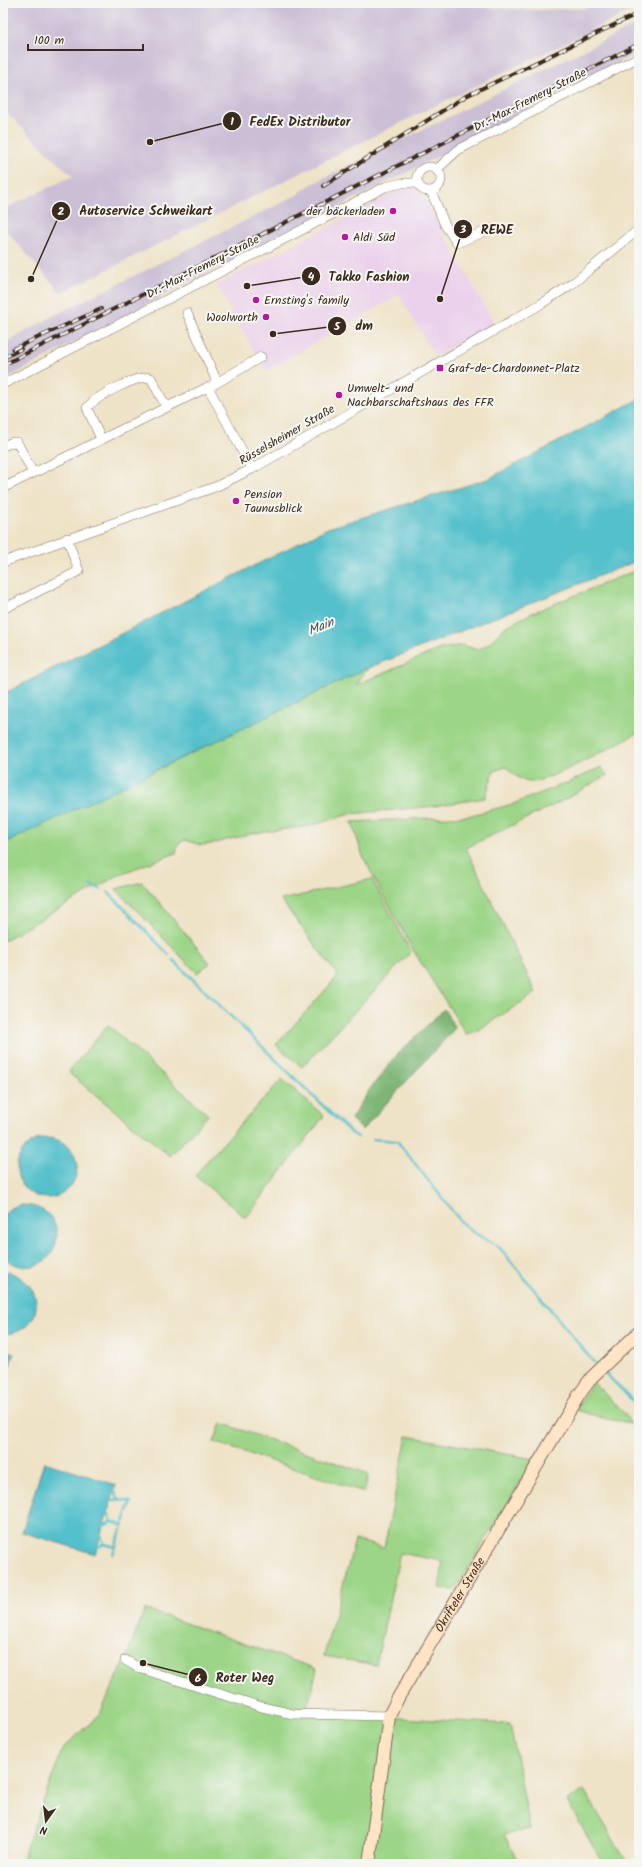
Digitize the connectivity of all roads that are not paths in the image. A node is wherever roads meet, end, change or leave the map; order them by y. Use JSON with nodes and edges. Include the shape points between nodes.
{"nodes":[{"id":1,"x":639,"y":57,"type":"edge"},
{"id":2,"x":436,"y":170,"type":"junction"},
{"id":3,"x":418,"y":183,"type":"junction"},
{"id":4,"x":431,"y":191,"type":"junction"},
{"id":5,"x":491,"y":229,"type":"dead end"},
{"id":6,"x":639,"y":229,"type":"edge"},
{"id":7,"x":186,"y":313,"type":"dead end"},
{"id":8,"x":260,"y":357,"type":"dead end"},
{"id":9,"x":217,"y":382,"type":"junction"},
{"id":10,"x":3,"y":384,"type":"edge"},
{"id":11,"x":208,"y":387,"type":"junction"},
{"id":12,"x":166,"y":407,"type":"junction"},
{"id":13,"x":101,"y":438,"type":"junction"},
{"id":14,"x":3,"y":446,"type":"edge"},
{"id":15,"x":252,"y":469,"type":"junction"},
{"id":16,"x":33,"y":473,"type":"junction"},
{"id":17,"x":3,"y":488,"type":"edge"},
{"id":18,"x":68,"y":538,"type":"junction"},
{"id":19,"x":3,"y":562,"type":"edge"},
{"id":20,"x":3,"y":609,"type":"edge"},
{"id":21,"x":639,"y":1332,"type":"edge"},
{"id":22,"x":125,"y":1660,"type":"dead end"},
{"id":23,"x":389,"y":1716,"type":"junction"},
{"id":24,"x":369,"y":1864,"type":"edge"}],
"edges":[{"from":1,"to":2,"type":"street","name":"Dr.-Max-Fremery-Straße","via":[[458,150]]},
{"from":2,"to":3,"type":"street","via":[[422,170],[417,177]]},
{"from":2,"to":4,"type":"street","via":[[440,181]]},
{"from":3,"to":4,"type":"street","via":[[424,190]]},
{"from":3,"to":10,"type":"street","name":"Dr.-Max-Fremery-Straße","via":[[384,187]]},
{"from":4,"to":5,"type":"street","via":[[444,225],[457,243]]},
{"from":6,"to":15,"type":"street","name":"Rüsselsheimer Straße","via":[[572,284],[541,304]]},
{"from":7,"to":9,"type":"street"},
{"from":8,"to":9,"type":"street"},
{"from":9,"to":11,"type":"street"},
{"from":11,"to":12,"type":"street"},
{"from":11,"to":15,"type":"street"},
{"from":12,"to":13,"type":"street"},
{"from":12,"to":13,"type":"street","via":[[151,378],[141,377],[91,402],[87,408]]},
{"from":13,"to":16,"type":"street"},
{"from":14,"to":16,"type":"street","via":[[17,442]]},
{"from":15,"to":18,"type":"street","name":"Rüsselsheimer Straße","via":[[214,487]]},
{"from":16,"to":17,"type":"street"},
{"from":18,"to":19,"type":"street","name":"Rüsselsheimer Straße"},
{"from":18,"to":20,"type":"street","via":[[79,571]]},
{"from":21,"to":23,"type":"street","name":"Okrifteler Straße","via":[[592,1377],[579,1395],[410,1675]]},
{"from":22,"to":23,"type":"street","via":[[139,1668],[262,1707],[293,1714]]},
{"from":23,"to":24,"type":"street","name":"Okrifteler Straße"}]}
